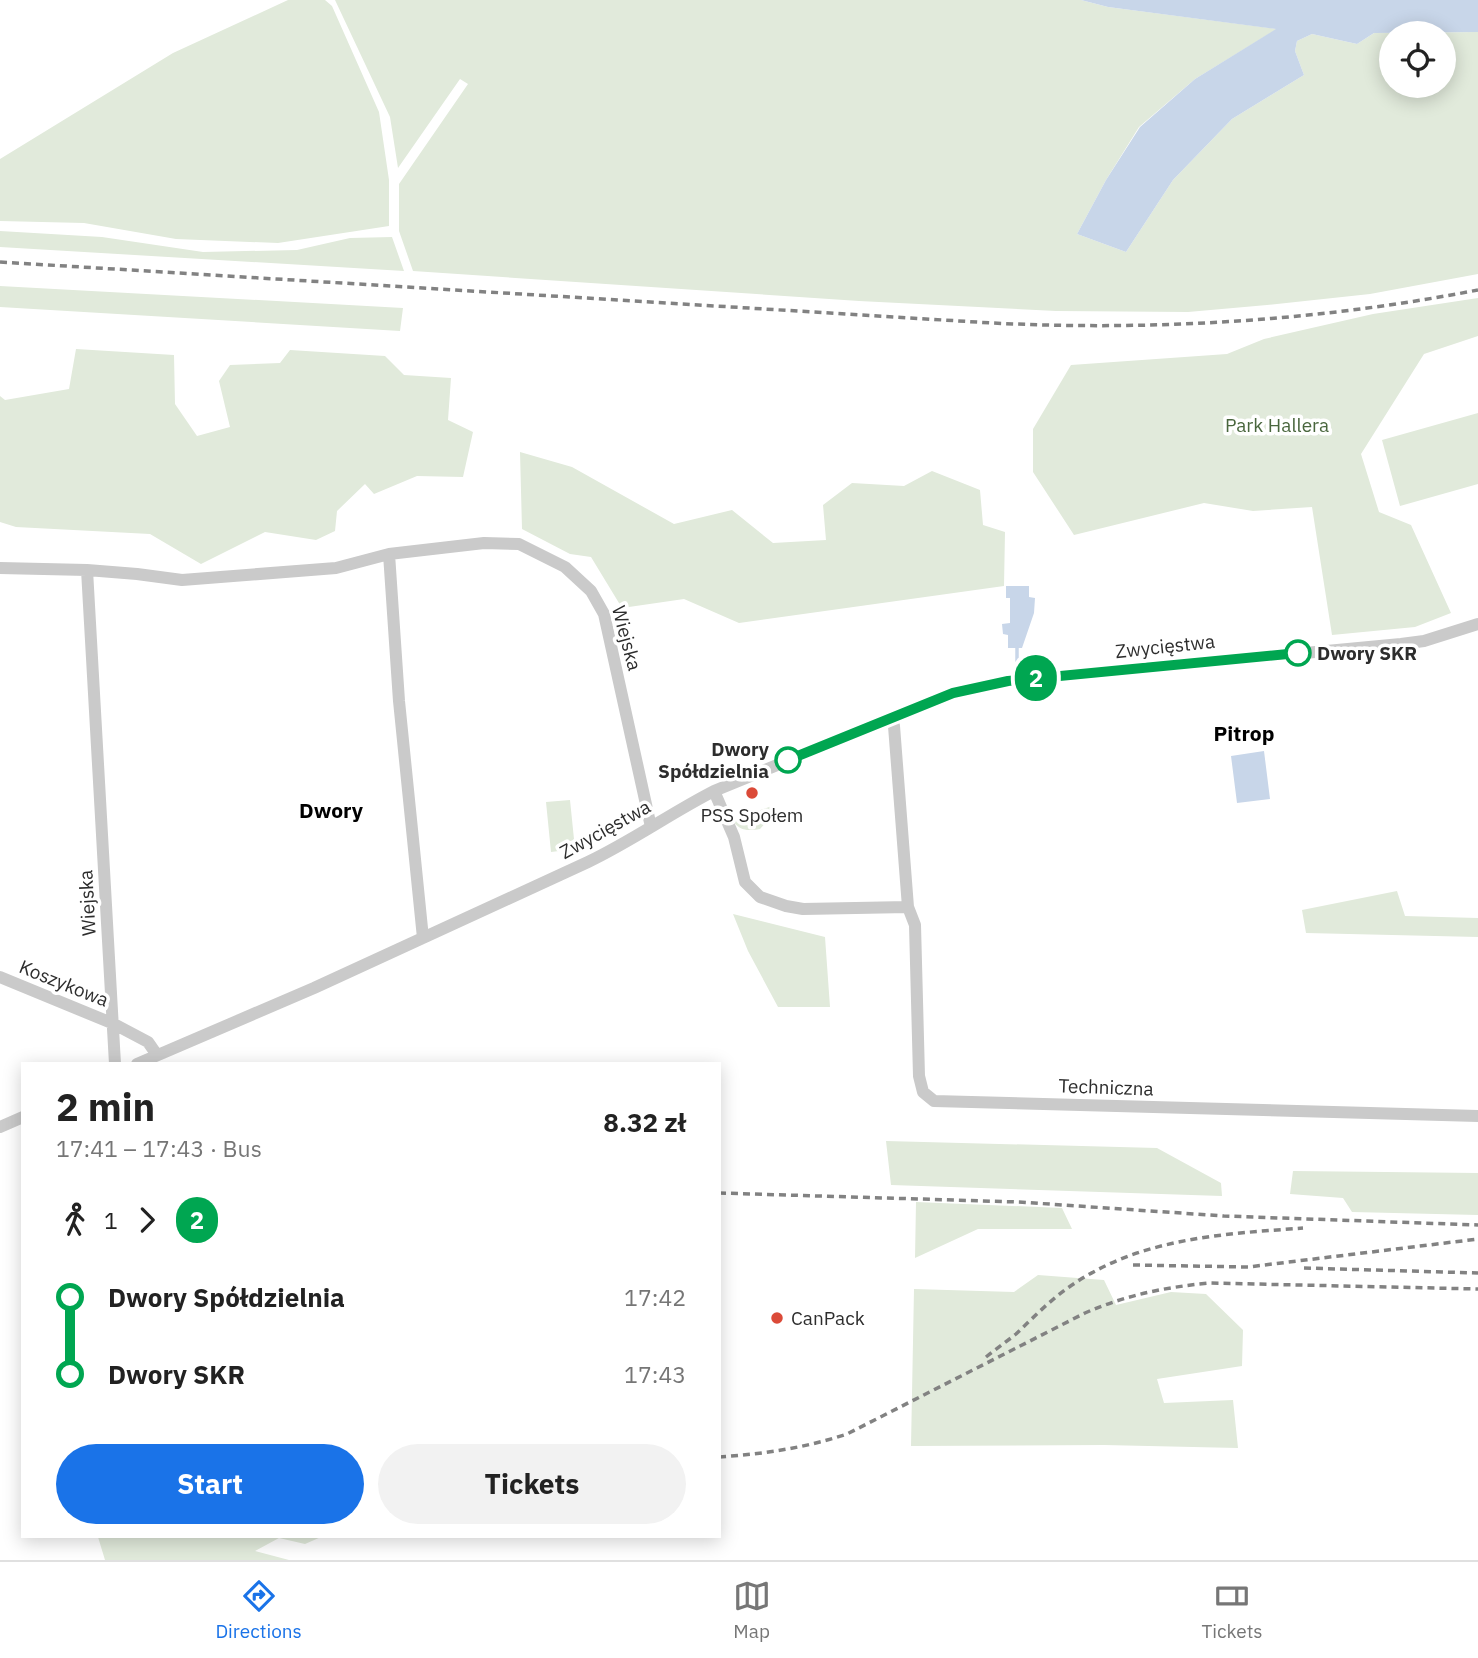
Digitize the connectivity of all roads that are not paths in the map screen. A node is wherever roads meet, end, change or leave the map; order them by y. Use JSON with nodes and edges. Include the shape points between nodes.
{"nodes":[{"id":1,"x":389,"y":554,"type":"junction"},
{"id":2,"x":0,"y":569,"type":"edge"},
{"id":3,"x":87,"y":570,"type":"junction"},
{"id":4,"x":1478,"y":624,"type":"edge"},
{"id":5,"x":891,"y":718,"type":"junction"},
{"id":6,"x":714,"y":791,"type":"junction"},
{"id":7,"x":651,"y":827,"type":"junction"},
{"id":8,"x":908,"y":908,"type":"junction"},
{"id":9,"x":423,"y":938,"type":"junction"},
{"id":10,"x":0,"y":977,"type":"edge"},
{"id":11,"x":114,"y":1024,"type":"junction"},
{"id":12,"x":158,"y":1055,"type":"junction"},
{"id":13,"x":115,"y":1062,"type":"edge"},
{"id":14,"x":142,"y":1062,"type":"edge"},
{"id":15,"x":1478,"y":1116,"type":"edge"},
{"id":16,"x":21,"y":1118,"type":"edge"},
{"id":17,"x":0,"y":1127,"type":"edge"}],
"edges":[{"from":1,"to":3,"type":"street","name":"Wiejska","via":[[336,568],[182,580]]},
{"from":1,"to":7,"type":"street","name":"Wiejska","via":[[484,543],[519,544],[565,567],[591,591],[604,614]]},
{"from":1,"to":9,"type":"street"},
{"from":2,"to":3,"type":"street","name":"Wiejska"},
{"from":3,"to":11,"type":"street","name":"Wiejska"},
{"from":4,"to":5,"type":"street","name":"Zwycięstwa","via":[[1401,644],[1008,681],[953,693]]},
{"from":5,"to":6,"type":"street","name":"Zwycięstwa"},
{"from":5,"to":8,"type":"street","name":"Techniczna"},
{"from":6,"to":7,"type":"street","name":"Zwycięstwa"},
{"from":6,"to":8,"type":"street","via":[[745,882],[760,897],[803,909]]},
{"from":7,"to":9,"type":"street","name":"Zwycięstwa","via":[[623,845]]},
{"from":8,"to":15,"type":"street","name":"Techniczna","via":[[915,925],[919,1076],[923,1092],[933,1101]]},
{"from":9,"to":12,"type":"street","name":"Zwycięstwa"},
{"from":10,"to":11,"type":"street","name":"Koszykowa"},
{"from":11,"to":12,"type":"street","name":"Koszykowa","via":[[148,1042]]},
{"from":11,"to":13,"type":"street","name":"Koszykowa"},
{"from":12,"to":14,"type":"street","name":"Zwycięstwa"},
{"from":16,"to":17,"type":"street"}]}
